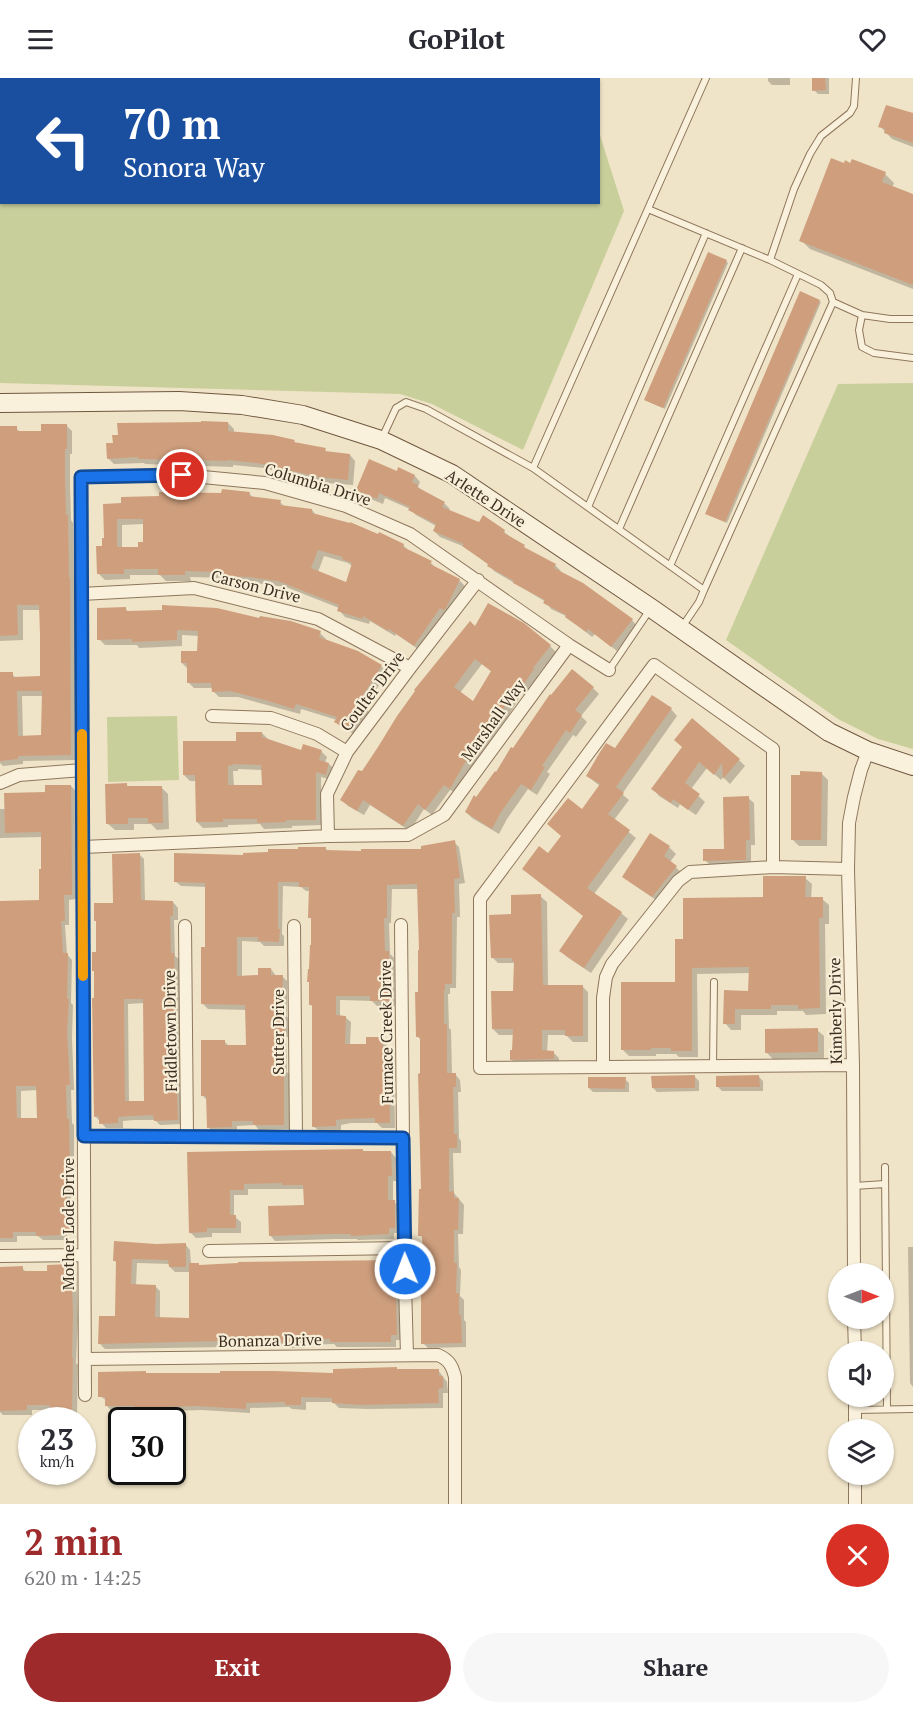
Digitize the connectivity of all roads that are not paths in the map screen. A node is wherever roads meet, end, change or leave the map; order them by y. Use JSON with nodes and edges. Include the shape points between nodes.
{"nodes":[{"id":1,"x":706,"y":78,"type":"edge"},
{"id":2,"x":856,"y":78,"type":"edge"},
{"id":3,"x":648,"y":209,"type":"junction"},
{"id":4,"x":706,"y":233,"type":"junction"},
{"id":5,"x":741,"y":248,"type":"junction"},
{"id":6,"x":770,"y":260,"type":"junction"},
{"id":7,"x":798,"y":274,"type":"junction"},
{"id":8,"x":833,"y":302,"type":"junction"},
{"id":9,"x":862,"y":315,"type":"junction"},
{"id":10,"x":913,"y":319,"type":"edge"},
{"id":11,"x":913,"y":358,"type":"edge"},
{"id":12,"x":0,"y":404,"type":"edge"},
{"id":13,"x":381,"y":440,"type":"junction"},
{"id":14,"x":533,"y":468,"type":"junction"},
{"id":15,"x":81,"y":477,"type":"joint"},
{"id":16,"x":588,"y":507,"type":"junction"},
{"id":17,"x":619,"y":530,"type":"junction"},
{"id":18,"x":670,"y":566,"type":"junction"},
{"id":19,"x":478,"y":580,"type":"junction"},
{"id":20,"x":704,"y":590,"type":"junction"},
{"id":21,"x":81,"y":594,"type":"junction"},
{"id":22,"x":651,"y":608,"type":"junction"},
{"id":23,"x":680,"y":629,"type":"junction"},
{"id":24,"x":569,"y":645,"type":"junction"},
{"id":25,"x":410,"y":668,"type":"junction"},
{"id":26,"x":609,"y":670,"type":"joint"},
{"id":27,"x":212,"y":716,"type":"dead end"},
{"id":28,"x":868,"y":751,"type":"junction"},
{"id":29,"x":347,"y":752,"type":"junction"},
{"id":30,"x":913,"y":766,"type":"edge"},
{"id":31,"x":82,"y":770,"type":"junction"},
{"id":32,"x":0,"y":783,"type":"edge"},
{"id":33,"x":328,"y":836,"type":"junction"},
{"id":34,"x":82,"y":847,"type":"junction"},
{"id":35,"x":773,"y":867,"type":"junction"},
{"id":36,"x":849,"y":869,"type":"junction"},
{"id":37,"x":401,"y":925,"type":"dead end"},
{"id":38,"x":185,"y":926,"type":"dead end"},
{"id":39,"x":294,"y":926,"type":"dead end"},
{"id":40,"x":714,"y":982,"type":"dead end"},
{"id":41,"x":853,"y":1065,"type":"junction"},
{"id":42,"x":603,"y":1066,"type":"junction"},
{"id":43,"x":713,"y":1066,"type":"junction"},
{"id":44,"x":84,"y":1136,"type":"junction"},
{"id":45,"x":187,"y":1136,"type":"junction"},
{"id":46,"x":296,"y":1137,"type":"junction"},
{"id":47,"x":403,"y":1138,"type":"junction"},
{"id":48,"x":885,"y":1167,"type":"dead end"},
{"id":49,"x":885,"y":1184,"type":"junction"},
{"id":50,"x":853,"y":1186,"type":"junction"},
{"id":51,"x":404,"y":1248,"type":"junction"},
{"id":52,"x":209,"y":1251,"type":"dead end"},
{"id":53,"x":84,"y":1255,"type":"junction"},
{"id":54,"x":0,"y":1256,"type":"edge"},
{"id":55,"x":854,"y":1263,"type":"edge"},
{"id":56,"x":407,"y":1355,"type":"junction"},
{"id":57,"x":85,"y":1359,"type":"junction"},
{"id":58,"x":85,"y":1395,"type":"dead end"},
{"id":59,"x":887,"y":1409,"type":"junction"},
{"id":60,"x":913,"y":1409,"type":"edge"},
{"id":61,"x":855,"y":1410,"type":"joint"},
{"id":62,"x":855,"y":1419,"type":"edge"},
{"id":63,"x":855,"y":1485,"type":"edge"},
{"id":64,"x":455,"y":1504,"type":"edge"},
{"id":65,"x":855,"y":1504,"type":"edge"}],
"edges":[{"from":1,"to":3,"type":"lane"},
{"from":2,"to":6,"type":"lane","via":[[854,106],[821,136],[810,154]]},
{"from":3,"to":4,"type":"lane"},
{"from":3,"to":14,"type":"lane"},
{"from":4,"to":5,"type":"lane"},
{"from":4,"to":16,"type":"lane"},
{"from":5,"to":6,"type":"lane"},
{"from":5,"to":17,"type":"lane"},
{"from":6,"to":7,"type":"lane"},
{"from":7,"to":8,"type":"lane","via":[[820,285],[830,293]]},
{"from":7,"to":18,"type":"lane"},
{"from":8,"to":9,"type":"lane"},
{"from":8,"to":20,"type":"lane"},
{"from":9,"to":10,"type":"lane"},
{"from":9,"to":11,"type":"lane","via":[[862,347],[874,353]]},
{"from":12,"to":13,"type":"street","name":"Arlette Drive","via":[[179,401],[242,405],[303,415]]},
{"from":13,"to":14,"type":"lane","via":[[396,408],[406,402],[426,409]]},
{"from":13,"to":22,"type":"street","name":"Arlette Drive","via":[[452,474]]},
{"from":14,"to":16,"type":"lane"},
{"from":15,"to":19,"type":"street","name":"Columbia Drive","via":[[182,475],[265,483],[346,506],[410,534]]},
{"from":15,"to":21,"type":"street","name":"Mother Lode Drive"},
{"from":16,"to":17,"type":"lane"},
{"from":17,"to":18,"type":"lane"},
{"from":18,"to":20,"type":"lane"},
{"from":19,"to":24,"type":"street","name":"Columbia Drive"},
{"from":19,"to":25,"type":"street","name":"Coulter Drive"},
{"from":20,"to":23,"type":"lane"},
{"from":21,"to":25,"type":"street","name":"Carson Drive","via":[[194,588],[318,619]]},
{"from":21,"to":31,"type":"street","name":"Mother Lode Drive"},
{"from":22,"to":23,"type":"street","name":"Arlette Drive"},
{"from":22,"to":26,"type":"lane"},
{"from":23,"to":28,"type":"street","name":"Arlette Drive","via":[[829,732]]},
{"from":24,"to":26,"type":"street","name":"Columbia Drive"},
{"from":24,"to":33,"type":"street","name":"Marshall Way","via":[[444,815],[408,836]]},
{"from":25,"to":29,"type":"street","name":"Coulter Drive"},
{"from":27,"to":29,"type":"street","via":[[270,718],[317,734]]},
{"from":28,"to":30,"type":"street","name":"Arlette Drive"},
{"from":28,"to":36,"type":"street","name":"Kimberly Drive","via":[[849,823]]},
{"from":29,"to":33,"type":"street","name":"Coulter Drive","via":[[327,794]]},
{"from":31,"to":32,"type":"street","via":[[19,775]]},
{"from":31,"to":34,"type":"street","name":"Mother Lode Drive"},
{"from":33,"to":34,"type":"street"},
{"from":34,"to":44,"type":"street","name":"Mother Lode Drive"},
{"from":35,"to":36,"type":"street"},
{"from":35,"to":42,"type":"street","via":[[690,872],[678,881],[606,976]]},
{"from":35,"to":42,"type":"street","via":[[773,749],[654,665],[480,899],[480,1068]]},
{"from":36,"to":41,"type":"street","name":"Kimberly Drive"},
{"from":37,"to":47,"type":"street","name":"Furnace Creek Drive"},
{"from":38,"to":45,"type":"street","name":"Fiddletown Drive"},
{"from":39,"to":46,"type":"street","name":"Sutter Drive"},
{"from":40,"to":43,"type":"lane"},
{"from":41,"to":43,"type":"street"},
{"from":41,"to":50,"type":"street","name":"Kimberly Drive"},
{"from":42,"to":43,"type":"street"},
{"from":44,"to":45,"type":"street"},
{"from":44,"to":53,"type":"street","name":"Mother Lode Drive"},
{"from":45,"to":46,"type":"street"},
{"from":46,"to":47,"type":"street"},
{"from":47,"to":51,"type":"street","name":"Furnace Creek Drive"},
{"from":48,"to":49,"type":"lane"},
{"from":49,"to":50,"type":"lane"},
{"from":49,"to":59,"type":"lane"},
{"from":50,"to":55,"type":"street","name":"Kimberly Drive"},
{"from":51,"to":52,"type":"street"},
{"from":51,"to":56,"type":"street","name":"Furnace Creek Drive"},
{"from":53,"to":54,"type":"street"},
{"from":53,"to":57,"type":"street","name":"Mother Lode Drive"},
{"from":56,"to":57,"type":"street","name":"Bonanza Drive"},
{"from":56,"to":64,"type":"street","name":"Bonanza Drive","via":[[438,1355],[452,1365]]},
{"from":57,"to":58,"type":"street","name":"Mother Lode Drive"},
{"from":59,"to":60,"type":"lane"},
{"from":59,"to":61,"type":"lane"},
{"from":61,"to":62,"type":"street"},
{"from":63,"to":65,"type":"street"}]}
